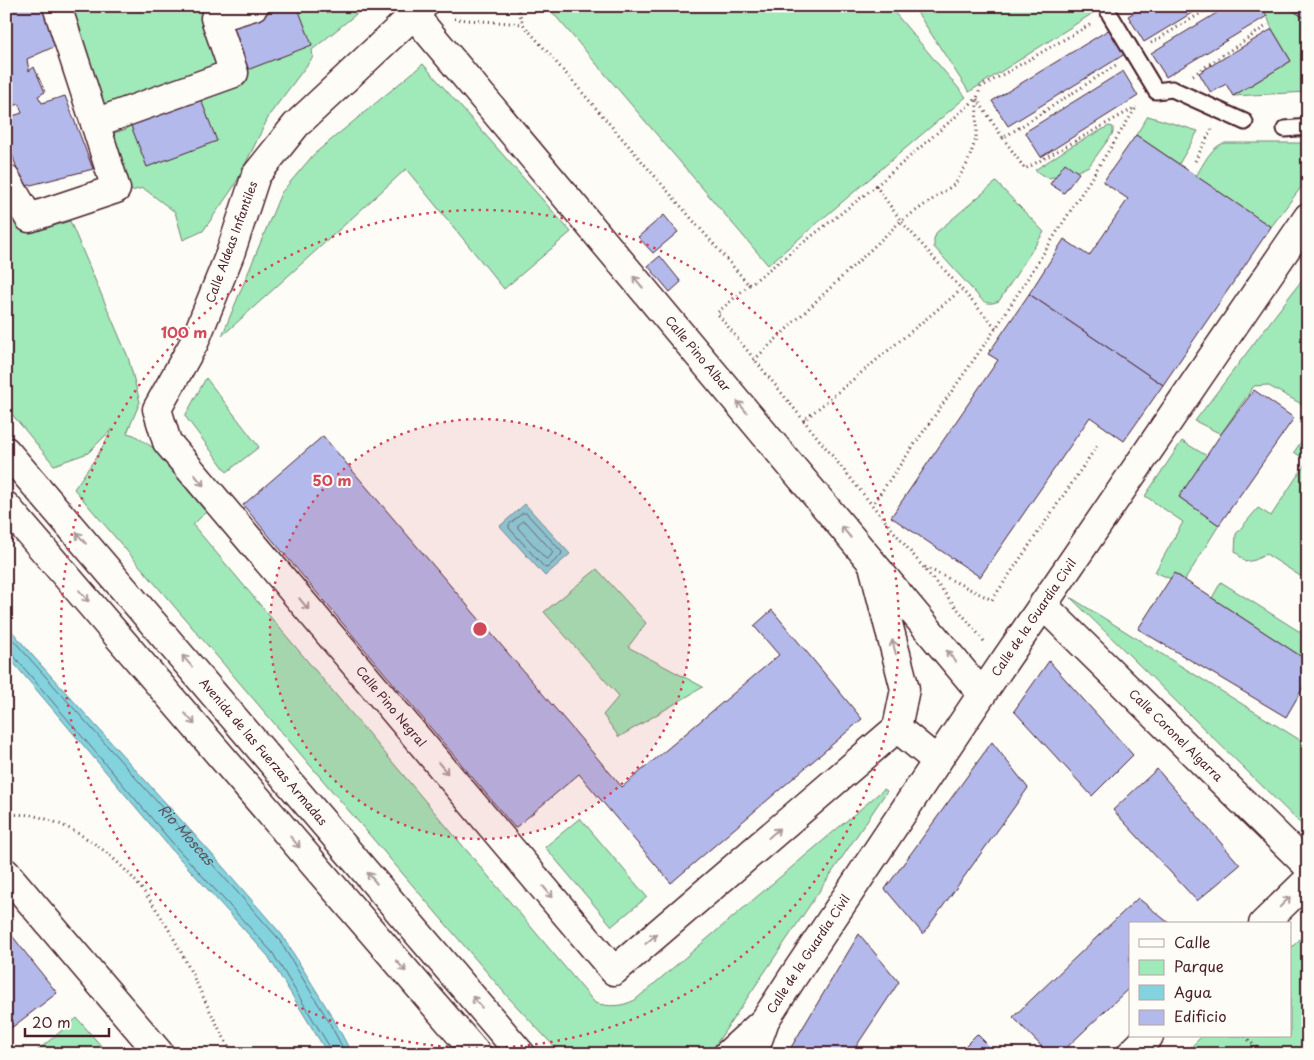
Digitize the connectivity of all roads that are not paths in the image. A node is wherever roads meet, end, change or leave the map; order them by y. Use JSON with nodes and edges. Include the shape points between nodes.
{"nodes":[{"id":1,"x":57,"y":6,"type":"edge"},
{"id":2,"x":254,"y":6,"type":"edge"},
{"id":3,"x":418,"y":10,"type":"edge"},
{"id":4,"x":1109,"y":13,"type":"road end"},
{"id":5,"x":1245,"y":122,"type":"dead end"},
{"id":6,"x":95,"y":123,"type":"junction"},
{"id":7,"x":1308,"y":127,"type":"edge"},
{"id":8,"x":1285,"y":129,"type":"dead end"},
{"id":9,"x":6,"y":179,"type":"edge"},
{"id":10,"x":1308,"y":217,"type":"edge"},
{"id":11,"x":167,"y":442,"type":"joint"},
{"id":12,"x":6,"y":451,"type":"edge"},
{"id":13,"x":6,"y":506,"type":"edge"},
{"id":14,"x":872,"y":562,"type":"junction"},
{"id":15,"x":1043,"y":605,"type":"junction"},
{"id":16,"x":982,"y":694,"type":"junction"},
{"id":17,"x":897,"y":728,"type":"junction"},
{"id":18,"x":937,"y":761,"type":"junction"},
{"id":19,"x":1308,"y":866,"type":"edge"},
{"id":20,"x":6,"y":873,"type":"edge"},
{"id":21,"x":1308,"y":880,"type":"edge"},
{"id":22,"x":1265,"y":922,"type":"edge"},
{"id":23,"x":765,"y":1020,"type":"junction"},
{"id":24,"x":1147,"y":1038,"type":"edge"},
{"id":25,"x":160,"y":1054,"type":"edge"},
{"id":26,"x":477,"y":1054,"type":"edge"},
{"id":27,"x":521,"y":1054,"type":"edge"},
{"id":28,"x":728,"y":1054,"type":"edge"},
{"id":29,"x":753,"y":1054,"type":"edge"},
{"id":30,"x":1131,"y":1054,"type":"edge"}],
"edges":[{"from":1,"to":6,"type":"street"},
{"from":2,"to":6,"type":"street","via":[[215,18],[234,73]]},
{"from":3,"to":11,"type":"street","name":"Calle Aldeas Infantiles","via":[[296,125],[256,175],[230,254],[194,343],[157,409]]},
{"from":14,"to":3,"type":"street","name":"Calle Pino Albar","one_way":true},
{"from":4,"to":5,"type":"lane","via":[[1156,91],[1172,89]]},
{"from":6,"to":9,"type":"street","via":[[116,189],[29,218]]},
{"from":7,"to":8,"type":"lane"},
{"from":10,"to":15,"type":"street","name":"Calle de la Guardia Civil"},
{"from":11,"to":17,"type":"street","name":"Calle Pino Negral","one_way":true,"via":[[614,971]]},
{"from":27,"to":12,"type":"street","name":"Avenida de las Fuerzas Armadas","one_way":true},
{"from":13,"to":26,"type":"street","one_way":true},
{"from":16,"to":14,"type":"street","name":"Calle Pino Albar","one_way":true},
{"from":17,"to":14,"type":"street","one_way":true,"via":[[905,689]]},
{"from":15,"to":16,"type":"street","name":"Calle de la Guardia Civil"},
{"from":15,"to":19,"type":"street","name":"Calle Coronel Algarra"},
{"from":16,"to":18,"type":"street","name":"Calle de la Guardia Civil"},
{"from":17,"to":18,"type":"street"},
{"from":18,"to":23,"type":"street","name":"Calle de la Guardia Civil"},
{"from":20,"to":25,"type":"street"},
{"from":22,"to":21,"type":"street","one_way":true},
{"from":23,"to":28,"type":"street","name":"Calle de la Guardia Civil"},
{"from":23,"to":29,"type":"street","name":"Calle de la Guardia Civil"},
{"from":24,"to":30,"type":"street"}]}
